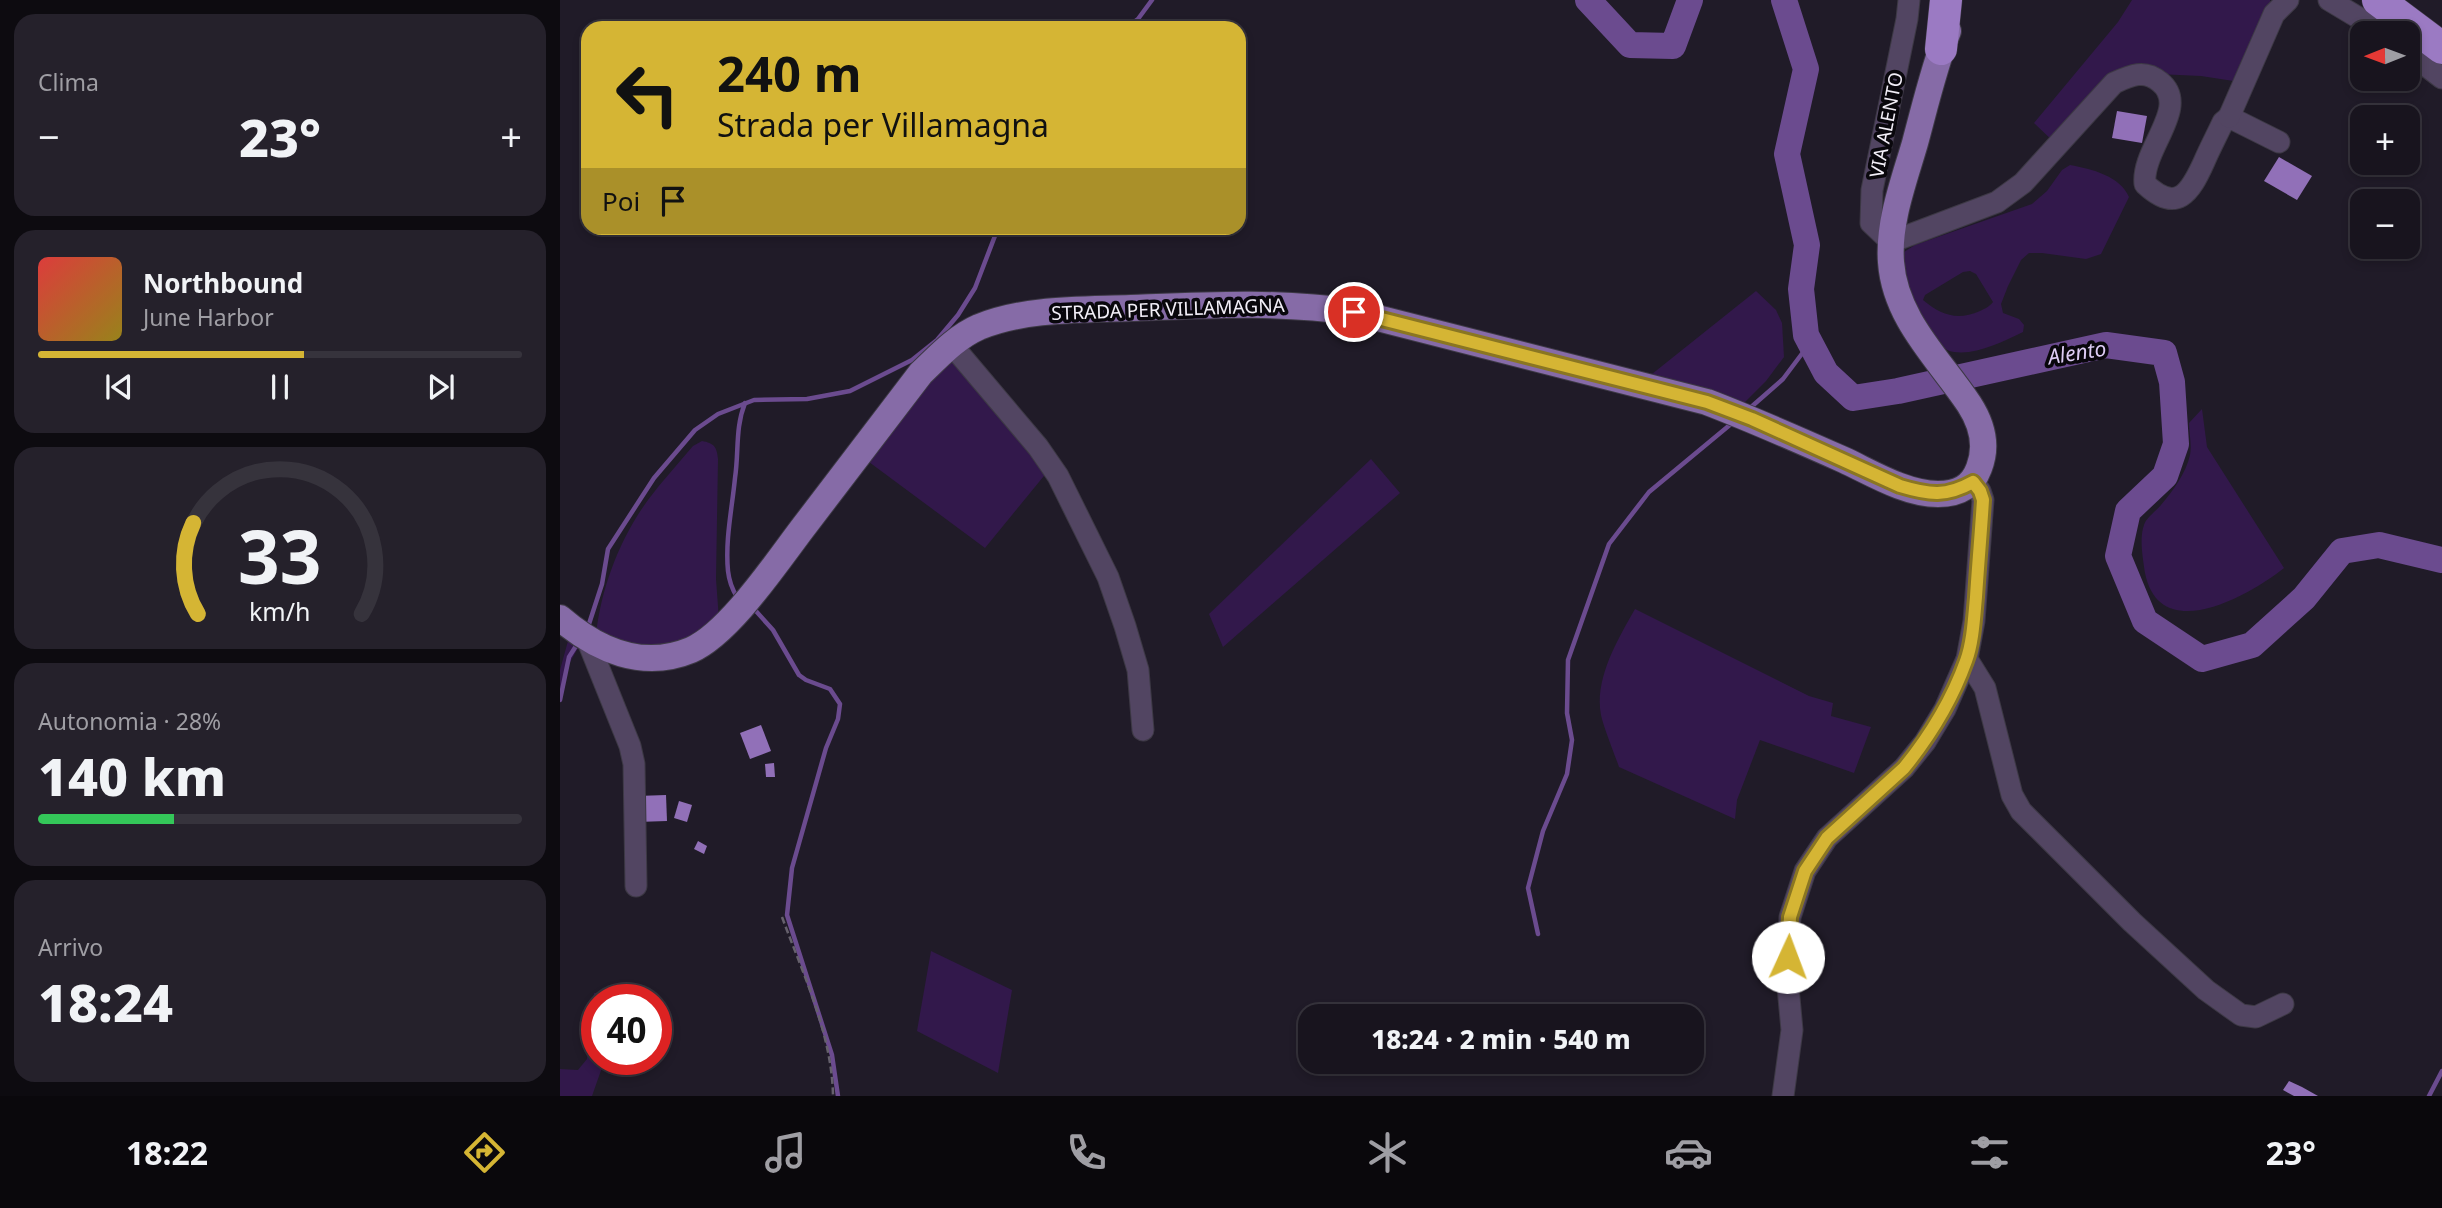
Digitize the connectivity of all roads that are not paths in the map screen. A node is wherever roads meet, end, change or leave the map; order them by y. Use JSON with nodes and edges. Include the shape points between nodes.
{"nodes":[{"id":1,"x":1909,"y":0,"type":"edge"},
{"id":2,"x":1946,"y":0,"type":"edge"},
{"id":3,"x":1959,"y":0,"type":"edge"},
{"id":4,"x":2288,"y":0,"type":"edge"},
{"id":5,"x":2329,"y":0,"type":"edge"},
{"id":6,"x":2378,"y":0,"type":"edge"},
{"id":7,"x":2364,"y":21,"type":"edge"},
{"id":8,"x":2442,"y":48,"type":"edge"},
{"id":9,"x":1941,"y":49,"type":"junction"},
{"id":10,"x":2420,"y":61,"type":"edge"},
{"id":11,"x":2442,"y":78,"type":"edge"},
{"id":12,"x":2229,"y":117,"type":"junction"},
{"id":13,"x":2279,"y":142,"type":"dead end"},
{"id":14,"x":1891,"y":242,"type":"junction"},
{"id":15,"x":951,"y":344,"type":"junction"},
{"id":16,"x":1973,"y":482,"type":"junction"},
{"id":17,"x":560,"y":618,"type":"edge"},
{"id":18,"x":587,"y":639,"type":"junction"},
{"id":19,"x":1967,"y":659,"type":"junction"},
{"id":20,"x":1143,"y":730,"type":"dead end"},
{"id":21,"x":636,"y":886,"type":"dead end"},
{"id":22,"x":2283,"y":1004,"type":"dead end"},
{"id":23,"x":1783,"y":1096,"type":"edge"}],
"edges":[{"from":1,"to":14,"type":"street","name":"VIA ALENTO","via":[[1872,190],[1871,223]]},
{"from":2,"to":9,"type":"highway"},
{"from":3,"to":9,"type":"main road"},
{"from":4,"to":12,"type":"street","via":[[2274,14]]},
{"from":5,"to":7,"type":"street"},
{"from":6,"to":8,"type":"highway"},
{"from":9,"to":14,"type":"main road"},
{"from":10,"to":11,"type":"street"},
{"from":12,"to":13,"type":"street"},
{"from":12,"to":14,"type":"street","via":[[2192,188],[2176,197],[2157,195],[2145,184],[2144,171],[2172,97],[2153,76],[2129,76],[2115,83],[2023,183],[1997,202]]},
{"from":14,"to":16,"type":"main road","via":[[1895,290],[1906,317],[1980,424],[1984,441]]},
{"from":15,"to":16,"type":"main road","name":"STRADA PER VILLAMAGNA","via":[[999,320],[1055,311],[1305,305],[1354,312],[1707,402],[1920,492],[1955,492]]},
{"from":15,"to":18,"type":"main road","name":"STRADA PER VILLAMAGNA","via":[[920,373],[747,601],[709,641],[653,658],[622,654]]},
{"from":15,"to":20,"type":"street","via":[[1038,447],[1064,487],[1108,578],[1125,626],[1138,670]]},
{"from":16,"to":19,"type":"street","via":[[1983,500]]},
{"from":17,"to":18,"type":"main road","name":"STRADA PER VILLAMAGNA"},
{"from":18,"to":21,"type":"street","via":[[634,764]]},
{"from":19,"to":22,"type":"street","via":[[1985,688],[2012,795],[2021,811],[2206,990],[2241,1015],[2256,1017]]},
{"from":19,"to":23,"type":"street","via":[[1945,709],[1911,760],[1827,838],[1805,871],[1790,917],[1787,976],[1792,1030]]}]}
